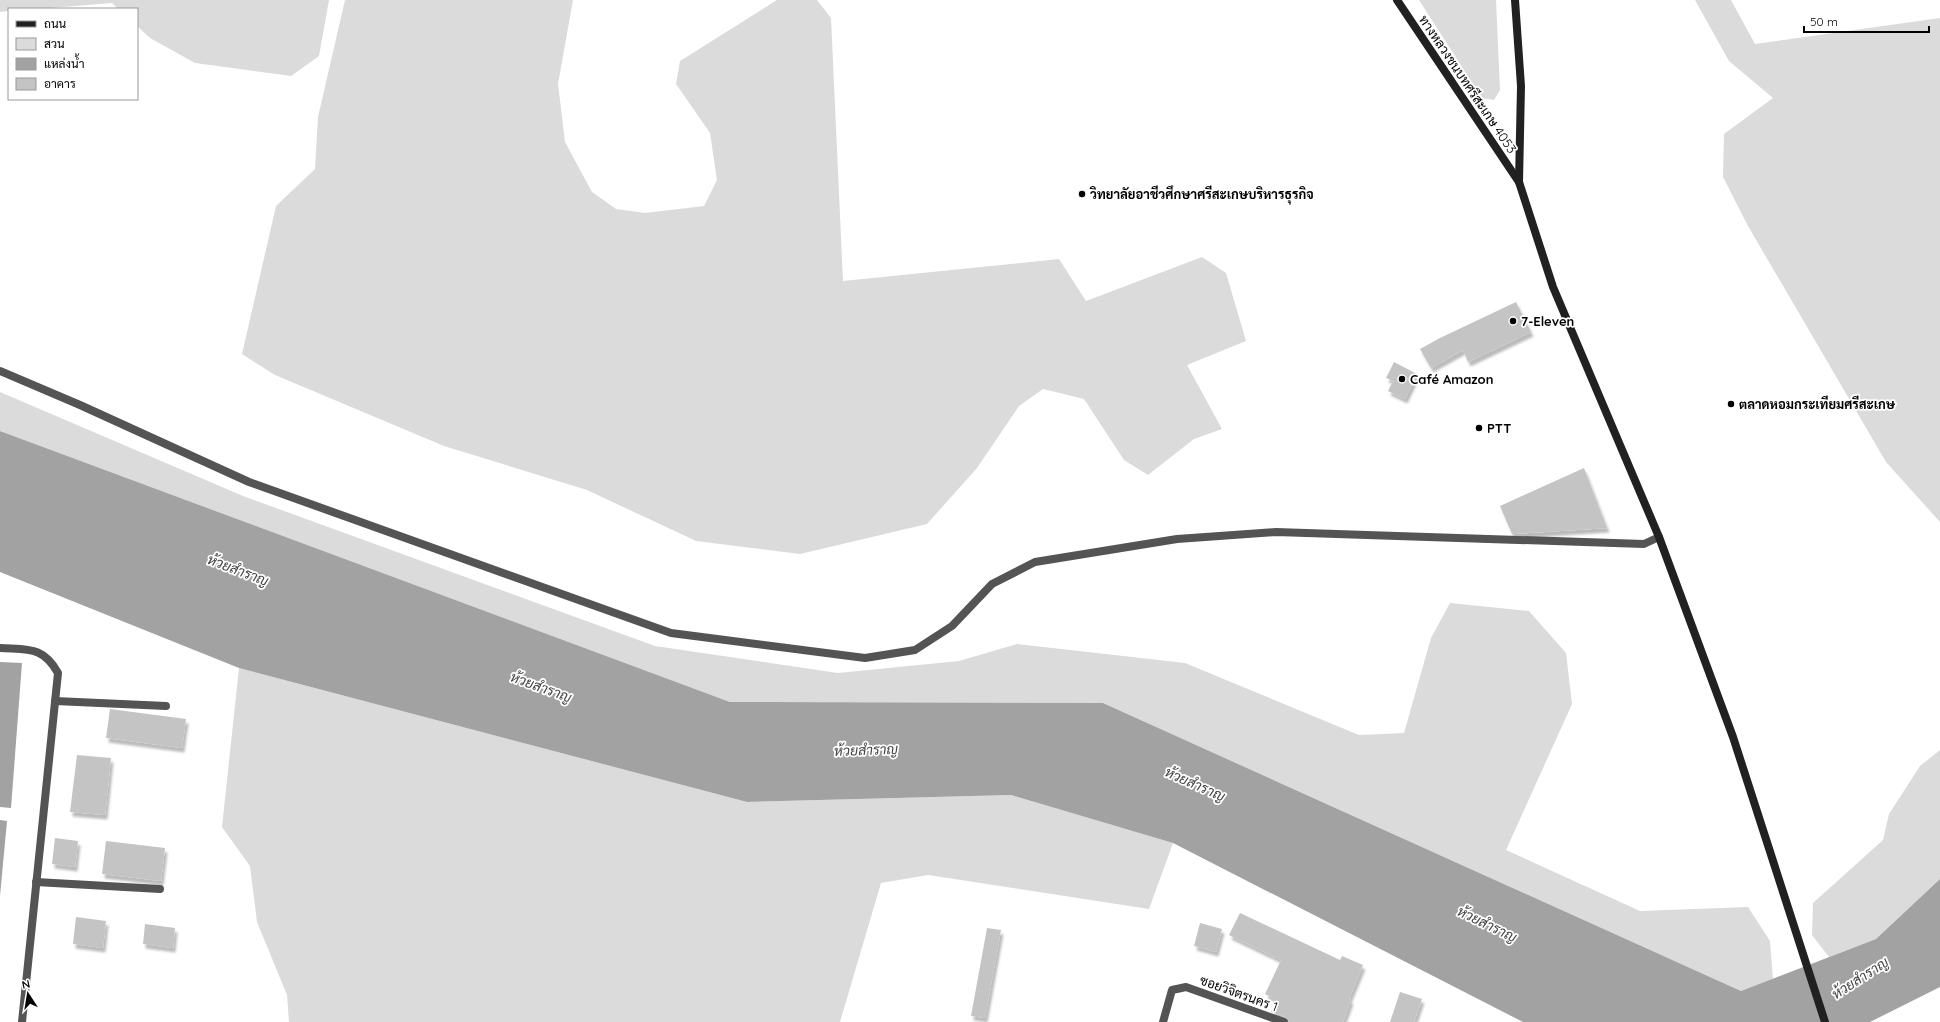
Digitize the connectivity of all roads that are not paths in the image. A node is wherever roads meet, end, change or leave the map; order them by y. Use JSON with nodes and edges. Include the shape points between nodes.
{"nodes":[{"id":1,"x":1397,"y":0,"type":"edge"},
{"id":2,"x":1515,"y":0,"type":"edge"},
{"id":3,"x":1519,"y":182,"type":"junction"},
{"id":4,"x":0,"y":371,"type":"edge"},
{"id":5,"x":1659,"y":537,"type":"junction"},
{"id":6,"x":0,"y":648,"type":"edge"},
{"id":7,"x":55,"y":701,"type":"junction"},
{"id":8,"x":166,"y":706,"type":"dead end"},
{"id":9,"x":36,"y":882,"type":"junction"},
{"id":10,"x":160,"y":889,"type":"dead end"},
{"id":11,"x":22,"y":1022,"type":"edge"},
{"id":12,"x":1163,"y":1022,"type":"edge"},
{"id":13,"x":1284,"y":1022,"type":"edge"},
{"id":14,"x":1825,"y":1022,"type":"edge"}],
"edges":[{"from":1,"to":3,"type":"street","name":"ทางหลวงชนบทศรีสะเกษ 4053"},
{"from":2,"to":3,"type":"street","via":[[1520,86]]},
{"from":3,"to":5,"type":"street","via":[[1553,288]]},
{"from":4,"to":5,"type":"street","via":[[249,482],[671,633],[865,658],[915,650],[952,626],[992,584],[1034,562],[1169,540],[1276,532],[1644,544]]},
{"from":5,"to":14,"type":"street","via":[[1733,737]]},
{"from":6,"to":7,"type":"street","via":[[37,651],[51,660],[58,673]]},
{"from":7,"to":8,"type":"street"},
{"from":7,"to":9,"type":"street"},
{"from":9,"to":10,"type":"street"},
{"from":9,"to":11,"type":"street"},
{"from":12,"to":13,"type":"street","name":"ซอยวิจิตรนคร 1","via":[[1172,990],[1186,987]]}]}
